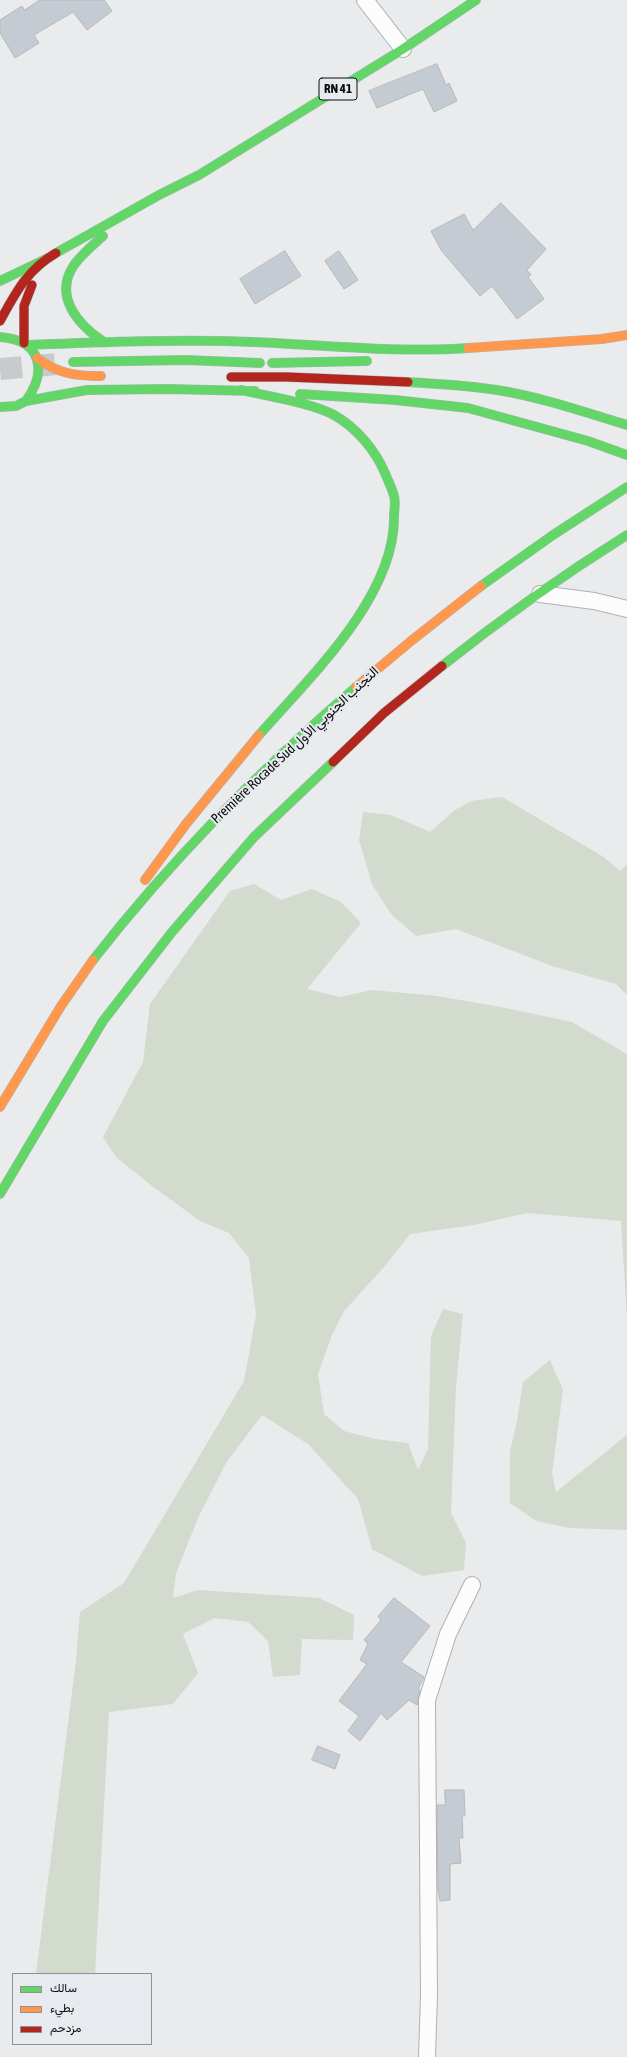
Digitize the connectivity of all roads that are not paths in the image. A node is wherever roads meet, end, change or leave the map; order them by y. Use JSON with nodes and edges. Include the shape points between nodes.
{"nodes":[{"id":1,"x":365,"y":0,"type":"edge"},
{"id":2,"x":476,"y":0,"type":"edge"},
{"id":3,"x":403,"y":49,"type":"junction"},
{"id":4,"x":198,"y":175,"type":"junction"},
{"id":5,"x":105,"y":235,"type":"junction"},
{"id":6,"x":48,"y":258,"type":"junction"},
{"id":7,"x":0,"y":281,"type":"edge"},
{"id":8,"x":0,"y":322,"type":"edge"},
{"id":9,"x":627,"y":336,"type":"edge"},
{"id":10,"x":0,"y":337,"type":"edge"},
{"id":11,"x":602,"y":339,"type":"junction"},
{"id":12,"x":104,"y":342,"type":"junction"},
{"id":13,"x":26,"y":344,"type":"junction"},
{"id":14,"x":37,"y":358,"type":"junction"},
{"id":15,"x":399,"y":359,"type":"dead end"},
{"id":16,"x":375,"y":360,"type":"dead end"},
{"id":17,"x":73,"y":362,"type":"dead end"},
{"id":18,"x":271,"y":363,"type":"junction"},
{"id":19,"x":107,"y":376,"type":"dead end"},
{"id":20,"x":224,"y":377,"type":"dead end"},
{"id":21,"x":241,"y":390,"type":"junction"},
{"id":22,"x":497,"y":390,"type":"junction"},
{"id":23,"x":26,"y":401,"type":"junction"},
{"id":24,"x":0,"y":407,"type":"edge"},
{"id":25,"x":623,"y":423,"type":"edge"},
{"id":26,"x":627,"y":455,"type":"edge"},
{"id":27,"x":627,"y":487,"type":"edge"},
{"id":28,"x":627,"y":535,"type":"edge"},
{"id":29,"x":540,"y":594,"type":"junction"},
{"id":30,"x":627,"y":609,"type":"edge"},
{"id":31,"x":84,"y":973,"type":"junction"},
{"id":32,"x":0,"y":1107,"type":"edge"},
{"id":33,"x":0,"y":1194,"type":"edge"},
{"id":34,"x":472,"y":1585,"type":"dead end"},
{"id":35,"x":427,"y":2057,"type":"edge"}],
"edges":[{"from":1,"to":3,"type":"street"},
{"from":2,"to":3,"type":"main road","number":"RN 41"},
{"from":3,"to":4,"type":"main road","number":"RN 41"},
{"from":4,"to":5,"type":"main road","via":[[170,199]]},
{"from":4,"to":6,"type":"main road"},
{"from":5,"to":12,"type":"main road","via":[[74,265],[66,288],[68,304],[76,319]]},
{"from":5,"to":13,"type":"main road","via":[[50,268],[31,286],[22,310]]},
{"from":6,"to":7,"type":"main road"},
{"from":6,"to":8,"type":"main road","via":[[21,283]]},
{"from":9,"to":11,"type":"main road"},
{"from":10,"to":13,"type":"main road","via":[[16,338]]},
{"from":11,"to":12,"type":"main road","via":[[459,349],[398,350],[252,342]]},
{"from":11,"to":15,"type":"main road"},
{"from":12,"to":13,"type":"main road"},
{"from":13,"to":14,"type":"main road"},
{"from":14,"to":19,"type":"main road","via":[[63,374]]},
{"from":14,"to":23,"type":"main road","via":[[39,381]]},
{"from":16,"to":18,"type":"main road"},
{"from":17,"to":18,"type":"main road","via":[[186,360]]},
{"from":18,"to":22,"type":"main road","via":[[440,378]]},
{"from":20,"to":22,"type":"main road","via":[[446,384]]},
{"from":21,"to":23,"type":"main road","via":[[102,389],[60,393]]},
{"from":21,"to":26,"type":"main road","via":[[395,400],[468,408],[588,441]]},
{"from":21,"to":31,"type":"main road","via":[[326,410],[355,430],[385,470],[394,496],[396,522],[392,548],[380,580],[360,616],[164,850]]},
{"from":22,"to":25,"type":"main road"},
{"from":23,"to":24,"type":"main road","via":[[16,406]]},
{"from":27,"to":31,"type":"main road","name":"Première Rocade Sud التجنب الجنوبي الأول","via":[[575,518],[494,575],[383,663],[326,713],[228,804],[146,896]]},
{"from":28,"to":29,"type":"main road"},
{"from":29,"to":30,"type":"street","via":[[594,601]]},
{"from":29,"to":33,"type":"main road","via":[[480,636],[384,713],[254,838],[172,932],[103,1021]]},
{"from":31,"to":32,"type":"main road","name":"Première Rocade Sud التجنب الجنوبي الأول"},
{"from":34,"to":35,"type":"street","via":[[448,1634],[427,1700]]}]}
